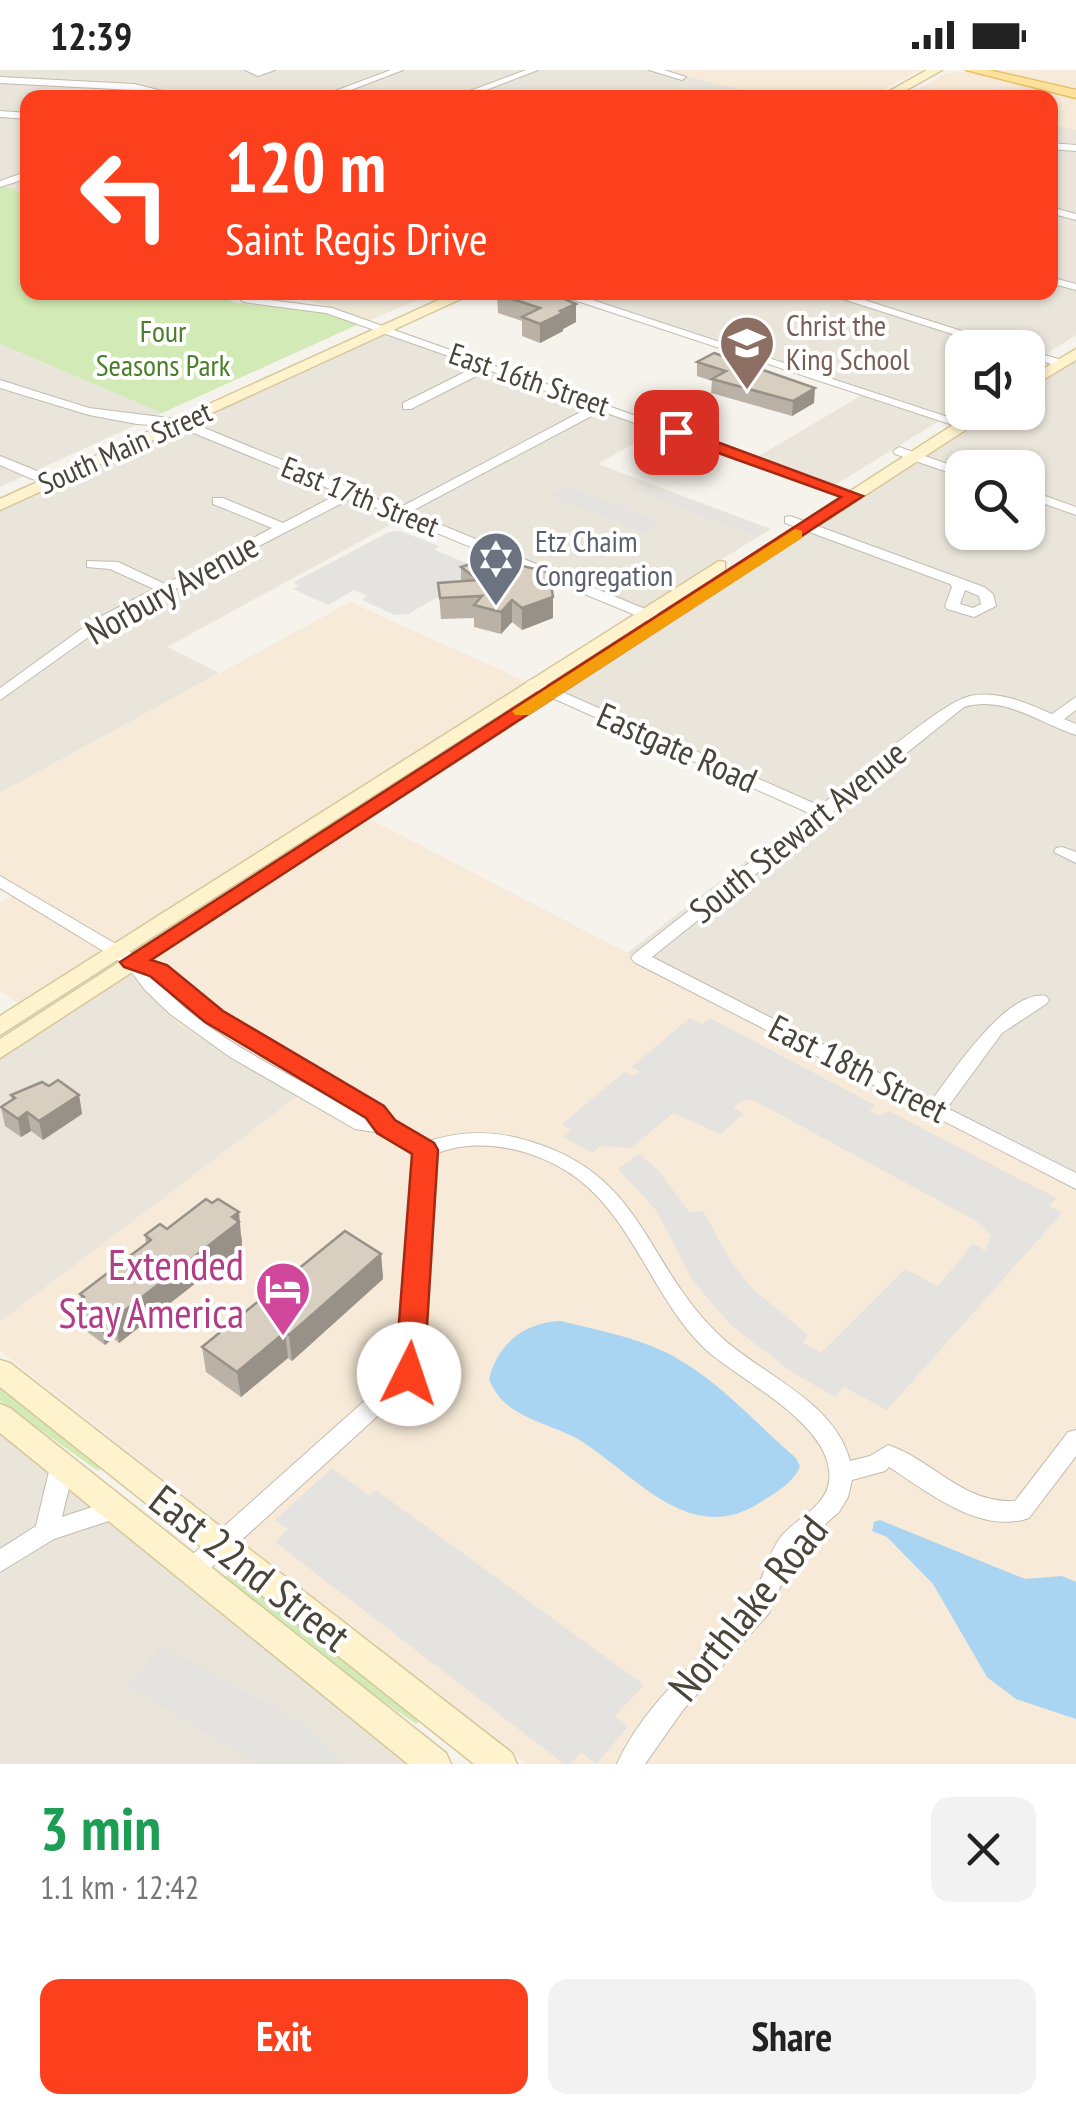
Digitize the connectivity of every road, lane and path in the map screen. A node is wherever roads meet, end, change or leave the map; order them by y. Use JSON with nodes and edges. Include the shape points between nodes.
{"nodes":[{"id":1,"x":8,"y":70,"type":"edge"},
{"id":2,"x":106,"y":70,"type":"edge"},
{"id":3,"x":249,"y":70,"type":"edge"},
{"id":4,"x":271,"y":70,"type":"edge"},
{"id":5,"x":400,"y":70,"type":"edge"},
{"id":6,"x":534,"y":70,"type":"edge"},
{"id":7,"x":653,"y":70,"type":"edge"},
{"id":8,"x":936,"y":70,"type":"edge"},
{"id":9,"x":972,"y":70,"type":"edge"},
{"id":10,"x":682,"y":78,"type":"dead end"},
{"id":11,"x":0,"y":79,"type":"edge"},
{"id":12,"x":91,"y":85,"type":"junction"},
{"id":13,"x":153,"y":90,"type":"edge"},
{"id":14,"x":343,"y":90,"type":"edge"},
{"id":15,"x":478,"y":90,"type":"edge"},
{"id":16,"x":897,"y":90,"type":"edge"},
{"id":17,"x":908,"y":90,"type":"edge"},
{"id":18,"x":1076,"y":94,"type":"edge"},
{"id":19,"x":0,"y":114,"type":"edge"},
{"id":20,"x":12,"y":115,"type":"junction"},
{"id":21,"x":20,"y":116,"type":"edge"},
{"id":22,"x":0,"y":126,"type":"edge"},
{"id":23,"x":247,"y":300,"type":"dead end"},
{"id":24,"x":432,"y":300,"type":"edge"},
{"id":25,"x":449,"y":300,"type":"edge"},
{"id":26,"x":580,"y":300,"type":"edge"},
{"id":27,"x":852,"y":300,"type":"edge"},
{"id":28,"x":379,"y":328,"type":"junction"},
{"id":29,"x":951,"y":330,"type":"edge"},
{"id":30,"x":1076,"y":338,"type":"edge"},
{"id":31,"x":1076,"y":353,"type":"edge"},
{"id":32,"x":1045,"y":357,"type":"edge"},
{"id":33,"x":1045,"y":358,"type":"edge"},
{"id":34,"x":1061,"y":363,"type":"junction"},
{"id":35,"x":487,"y":366,"type":"junction"},
{"id":36,"x":1045,"y":374,"type":"edge"},
{"id":37,"x":0,"y":384,"type":"edge"},
{"id":38,"x":407,"y":406,"type":"dead end"},
{"id":39,"x":602,"y":406,"type":"junction"},
{"id":40,"x":945,"y":415,"type":"edge"},
{"id":41,"x":168,"y":423,"type":"junction"},
{"id":42,"x":945,"y":429,"type":"edge"},
{"id":43,"x":908,"y":454,"type":"junction"},
{"id":44,"x":0,"y":460,"type":"edge"},
{"id":45,"x":945,"y":467,"type":"edge"},
{"id":46,"x":37,"y":476,"type":"junction"},
{"id":47,"x":0,"y":492,"type":"edge"},
{"id":48,"x":351,"y":493,"type":"junction"},
{"id":49,"x":846,"y":493,"type":"junction"},
{"id":50,"x":1045,"y":500,"type":"edge"},
{"id":51,"x":218,"y":501,"type":"dead end"},
{"id":52,"x":0,"y":505,"type":"edge"},
{"id":53,"x":1076,"y":511,"type":"edge"},
{"id":54,"x":400,"y":514,"type":"junction"},
{"id":55,"x":799,"y":523,"type":"junction"},
{"id":56,"x":283,"y":528,"type":"junction"},
{"id":57,"x":92,"y":564,"type":"dead end"},
{"id":58,"x":954,"y":580,"type":"dead end"},
{"id":59,"x":165,"y":589,"type":"junction"},
{"id":60,"x":652,"y":618,"type":"junction"},
{"id":61,"x":543,"y":688,"type":"junction"},
{"id":62,"x":0,"y":695,"type":"edge"},
{"id":63,"x":1076,"y":702,"type":"edge"},
{"id":64,"x":1053,"y":721,"type":"junction"},
{"id":65,"x":1076,"y":730,"type":"edge"},
{"id":66,"x":820,"y":812,"type":"junction"},
{"id":67,"x":0,"y":882,"type":"edge"},
{"id":68,"x":124,"y":957,"type":"junction"},
{"id":69,"x":640,"y":958,"type":"joint"},
{"id":70,"x":1040,"y":1000,"type":"dead end"},
{"id":71,"x":0,"y":1026,"type":"edge"},
{"id":72,"x":0,"y":1050,"type":"edge"},
{"id":73,"x":936,"y":1109,"type":"junction"},
{"id":74,"x":425,"y":1150,"type":"junction"},
{"id":75,"x":1076,"y":1182,"type":"edge"},
{"id":76,"x":0,"y":1371,"type":"edge"},
{"id":77,"x":0,"y":1416,"type":"edge"},
{"id":78,"x":1076,"y":1439,"type":"edge"},
{"id":79,"x":62,"y":1467,"type":"junction"},
{"id":80,"x":841,"y":1473,"type":"junction"},
{"id":81,"x":116,"y":1510,"type":"junction"},
{"id":82,"x":46,"y":1532,"type":"junction"},
{"id":83,"x":221,"y":1546,"type":"junction"},
{"id":84,"x":0,"y":1562,"type":"edge"},
{"id":85,"x":192,"y":1570,"type":"junction"},
{"id":86,"x":434,"y":1764,"type":"edge"},
{"id":87,"x":500,"y":1764,"type":"edge"},
{"id":88,"x":630,"y":1764,"type":"edge"}],
"edges":[{"from":1,"to":11,"type":"street"},
{"from":2,"to":12,"type":"street"},
{"from":3,"to":4,"type":"street"},
{"from":5,"to":14,"type":"street"},
{"from":6,"to":15,"type":"street"},
{"from":7,"to":10,"type":"street"},
{"from":8,"to":16,"type":"street"},
{"from":8,"to":17,"type":"street"},
{"from":9,"to":18,"type":"main road"},
{"from":11,"to":12,"type":"street"},
{"from":12,"to":13,"type":"street"},
{"from":19,"to":20,"type":"street"},
{"from":20,"to":21,"type":"street"},
{"from":20,"to":22,"type":"street"},
{"from":23,"to":28,"type":"street","name":"East 16th Street","via":[[310,306]]},
{"from":24,"to":28,"type":"street","name":"South Main Street"},
{"from":25,"to":28,"type":"street","name":"South Main Street"},
{"from":26,"to":40,"type":"street"},
{"from":27,"to":29,"type":"street"},
{"from":28,"to":35,"type":"street","name":"East 16th Street"},
{"from":28,"to":41,"type":"street","name":"South Main Street"},
{"from":28,"to":41,"type":"street","name":"South Main Street"},
{"from":30,"to":32,"type":"street"},
{"from":31,"to":34,"type":"street"},
{"from":33,"to":34,"type":"street"},
{"from":34,"to":36,"type":"street"},
{"from":35,"to":38,"type":"street"},
{"from":35,"to":39,"type":"street","name":"East 16th Street"},
{"from":37,"to":41,"type":"street","name":"East 17th Street","via":[[51,404]]},
{"from":39,"to":49,"type":"street","name":"East 16th Street"},
{"from":39,"to":54,"type":"street"},
{"from":41,"to":46,"type":"street","name":"South Main Street"},
{"from":41,"to":48,"type":"street","name":"East 17th Street"},
{"from":41,"to":52,"type":"street","name":"South Main Street"},
{"from":42,"to":43,"type":"street"},
{"from":43,"to":45,"type":"street"},
{"from":43,"to":49,"type":"street"},
{"from":44,"to":46,"type":"street"},
{"from":46,"to":47,"type":"street","name":"South Main Street"},
{"from":48,"to":54,"type":"street","name":"East 17th Street"},
{"from":48,"to":56,"type":"street","name":"Norbury Avenue"},
{"from":49,"to":55,"type":"street"},
{"from":50,"to":53,"type":"street"},
{"from":51,"to":56,"type":"street"},
{"from":54,"to":60,"type":"street","name":"East 17th Street"},
{"from":55,"to":58,"type":"street"},
{"from":55,"to":60,"type":"street"},
{"from":56,"to":59,"type":"street","name":"Norbury Avenue"},
{"from":57,"to":59,"type":"street","via":[[113,565]]},
{"from":59,"to":62,"type":"street","name":"Norbury Avenue","via":[[99,623]]},
{"from":60,"to":61,"type":"street"},
{"from":61,"to":66,"type":"street","name":"Eastgate Road"},
{"from":61,"to":68,"type":"street"},
{"from":63,"to":64,"type":"street"},
{"from":64,"to":65,"type":"street"},
{"from":64,"to":66,"type":"street","name":"South Stewart Avenue","via":[[973,698]]},
{"from":66,"to":69,"type":"street","name":"South Stewart Avenue"},
{"from":67,"to":68,"type":"street"},
{"from":68,"to":71,"type":"street"},
{"from":68,"to":72,"type":"street"},
{"from":68,"to":74,"type":"street","via":[[206,1022],[362,1124],[386,1126]]},
{"from":69,"to":73,"type":"street","name":"East 18th Street"},
{"from":70,"to":73,"type":"street","via":[[996,1029]]},
{"from":73,"to":75,"type":"street","name":"East 18th Street"},
{"from":74,"to":80,"type":"street","name":"Northlake Road","via":[[447,1140],[498,1140],[548,1153],[586,1174],[622,1210],[677,1305],[739,1366],[814,1422]]},
{"from":74,"to":83,"type":"street","via":[[409,1374]]},
{"from":76,"to":83,"type":"street","name":"East 22nd Street"},
{"from":77,"to":79,"type":"street","name":"East 22nd Street"},
{"from":78,"to":80,"type":"street","via":[[1021,1511],[1000,1515],[888,1454],[877,1464]]},
{"from":79,"to":81,"type":"street","name":"East 22nd Street"},
{"from":79,"to":82,"type":"street"},
{"from":80,"to":88,"type":"street","name":"Northlake Road","via":[[836,1498],[790,1542],[764,1600],[655,1723]]},
{"from":81,"to":82,"type":"street"},
{"from":81,"to":85,"type":"street","name":"East 22nd Street"},
{"from":82,"to":84,"type":"street"},
{"from":83,"to":85,"type":"street"},
{"from":83,"to":87,"type":"street","name":"East 22nd Street"},
{"from":85,"to":86,"type":"street","name":"East 22nd Street"}]}
